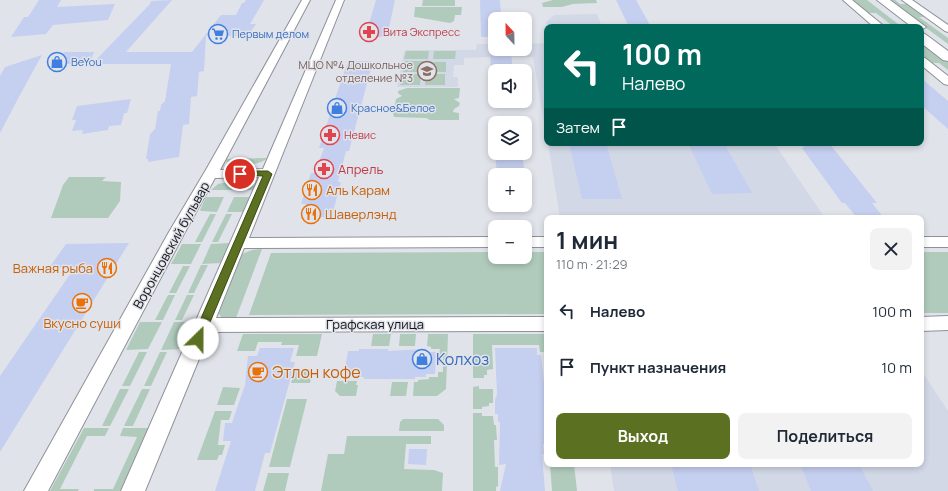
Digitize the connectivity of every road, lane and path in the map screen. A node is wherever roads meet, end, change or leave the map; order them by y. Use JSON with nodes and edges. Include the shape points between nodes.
{"nodes":[{"id":1,"x":306,"y":0,"type":"edge"},
{"id":2,"x":340,"y":0,"type":"edge"},
{"id":3,"x":847,"y":0,"type":"edge"},
{"id":4,"x":873,"y":0,"type":"edge"},
{"id":5,"x":883,"y":0,"type":"edge"},
{"id":6,"x":906,"y":0,"type":"edge"},
{"id":7,"x":876,"y":24,"type":"edge"},
{"id":8,"x":904,"y":24,"type":"edge"},
{"id":9,"x":916,"y":24,"type":"edge"},
{"id":10,"x":948,"y":29,"type":"edge"},
{"id":11,"x":924,"y":30,"type":"edge"},
{"id":12,"x":924,"y":39,"type":"edge"},
{"id":13,"x":948,"y":48,"type":"edge"},
{"id":14,"x":948,"y":57,"type":"edge"},
{"id":15,"x":924,"y":62,"type":"edge"},
{"id":16,"x":948,"y":82,"type":"edge"},
{"id":17,"x":211,"y":174,"type":"junction"},
{"id":18,"x":268,"y":174,"type":"junction"},
{"id":19,"x":488,"y":242,"type":"edge"},
{"id":20,"x":532,"y":242,"type":"edge"},
{"id":21,"x":544,"y":242,"type":"edge"},
{"id":22,"x":924,"y":242,"type":"edge"},
{"id":23,"x":948,"y":242,"type":"edge"},
{"id":24,"x":239,"y":243,"type":"junction"},
{"id":25,"x":948,"y":323,"type":"edge"},
{"id":26,"x":544,"y":324,"type":"edge"},
{"id":27,"x":924,"y":324,"type":"edge"},
{"id":28,"x":204,"y":325,"type":"junction"},
{"id":29,"x":36,"y":491,"type":"edge"},
{"id":30,"x":133,"y":491,"type":"edge"}],
"edges":[{"from":1,"to":17,"type":"street","name":"Воронцовский бульвар"},
{"from":2,"to":18,"type":"street"},
{"from":3,"to":7,"type":"street"},
{"from":4,"to":8,"type":"street"},
{"from":5,"to":9,"type":"street"},
{"from":6,"to":10,"type":"street"},
{"from":11,"to":13,"type":"street"},
{"from":12,"to":14,"type":"street"},
{"from":15,"to":16,"type":"street"},
{"from":17,"to":18,"type":"street"},
{"from":17,"to":29,"type":"street","name":"Воронцовский бульвар"},
{"from":18,"to":24,"type":"street"},
{"from":19,"to":24,"type":"street"},
{"from":20,"to":21,"type":"street"},
{"from":22,"to":23,"type":"street"},
{"from":24,"to":28,"type":"street"},
{"from":25,"to":27,"type":"street"},
{"from":26,"to":28,"type":"street","name":"Графская улица"},
{"from":28,"to":30,"type":"street"}]}
